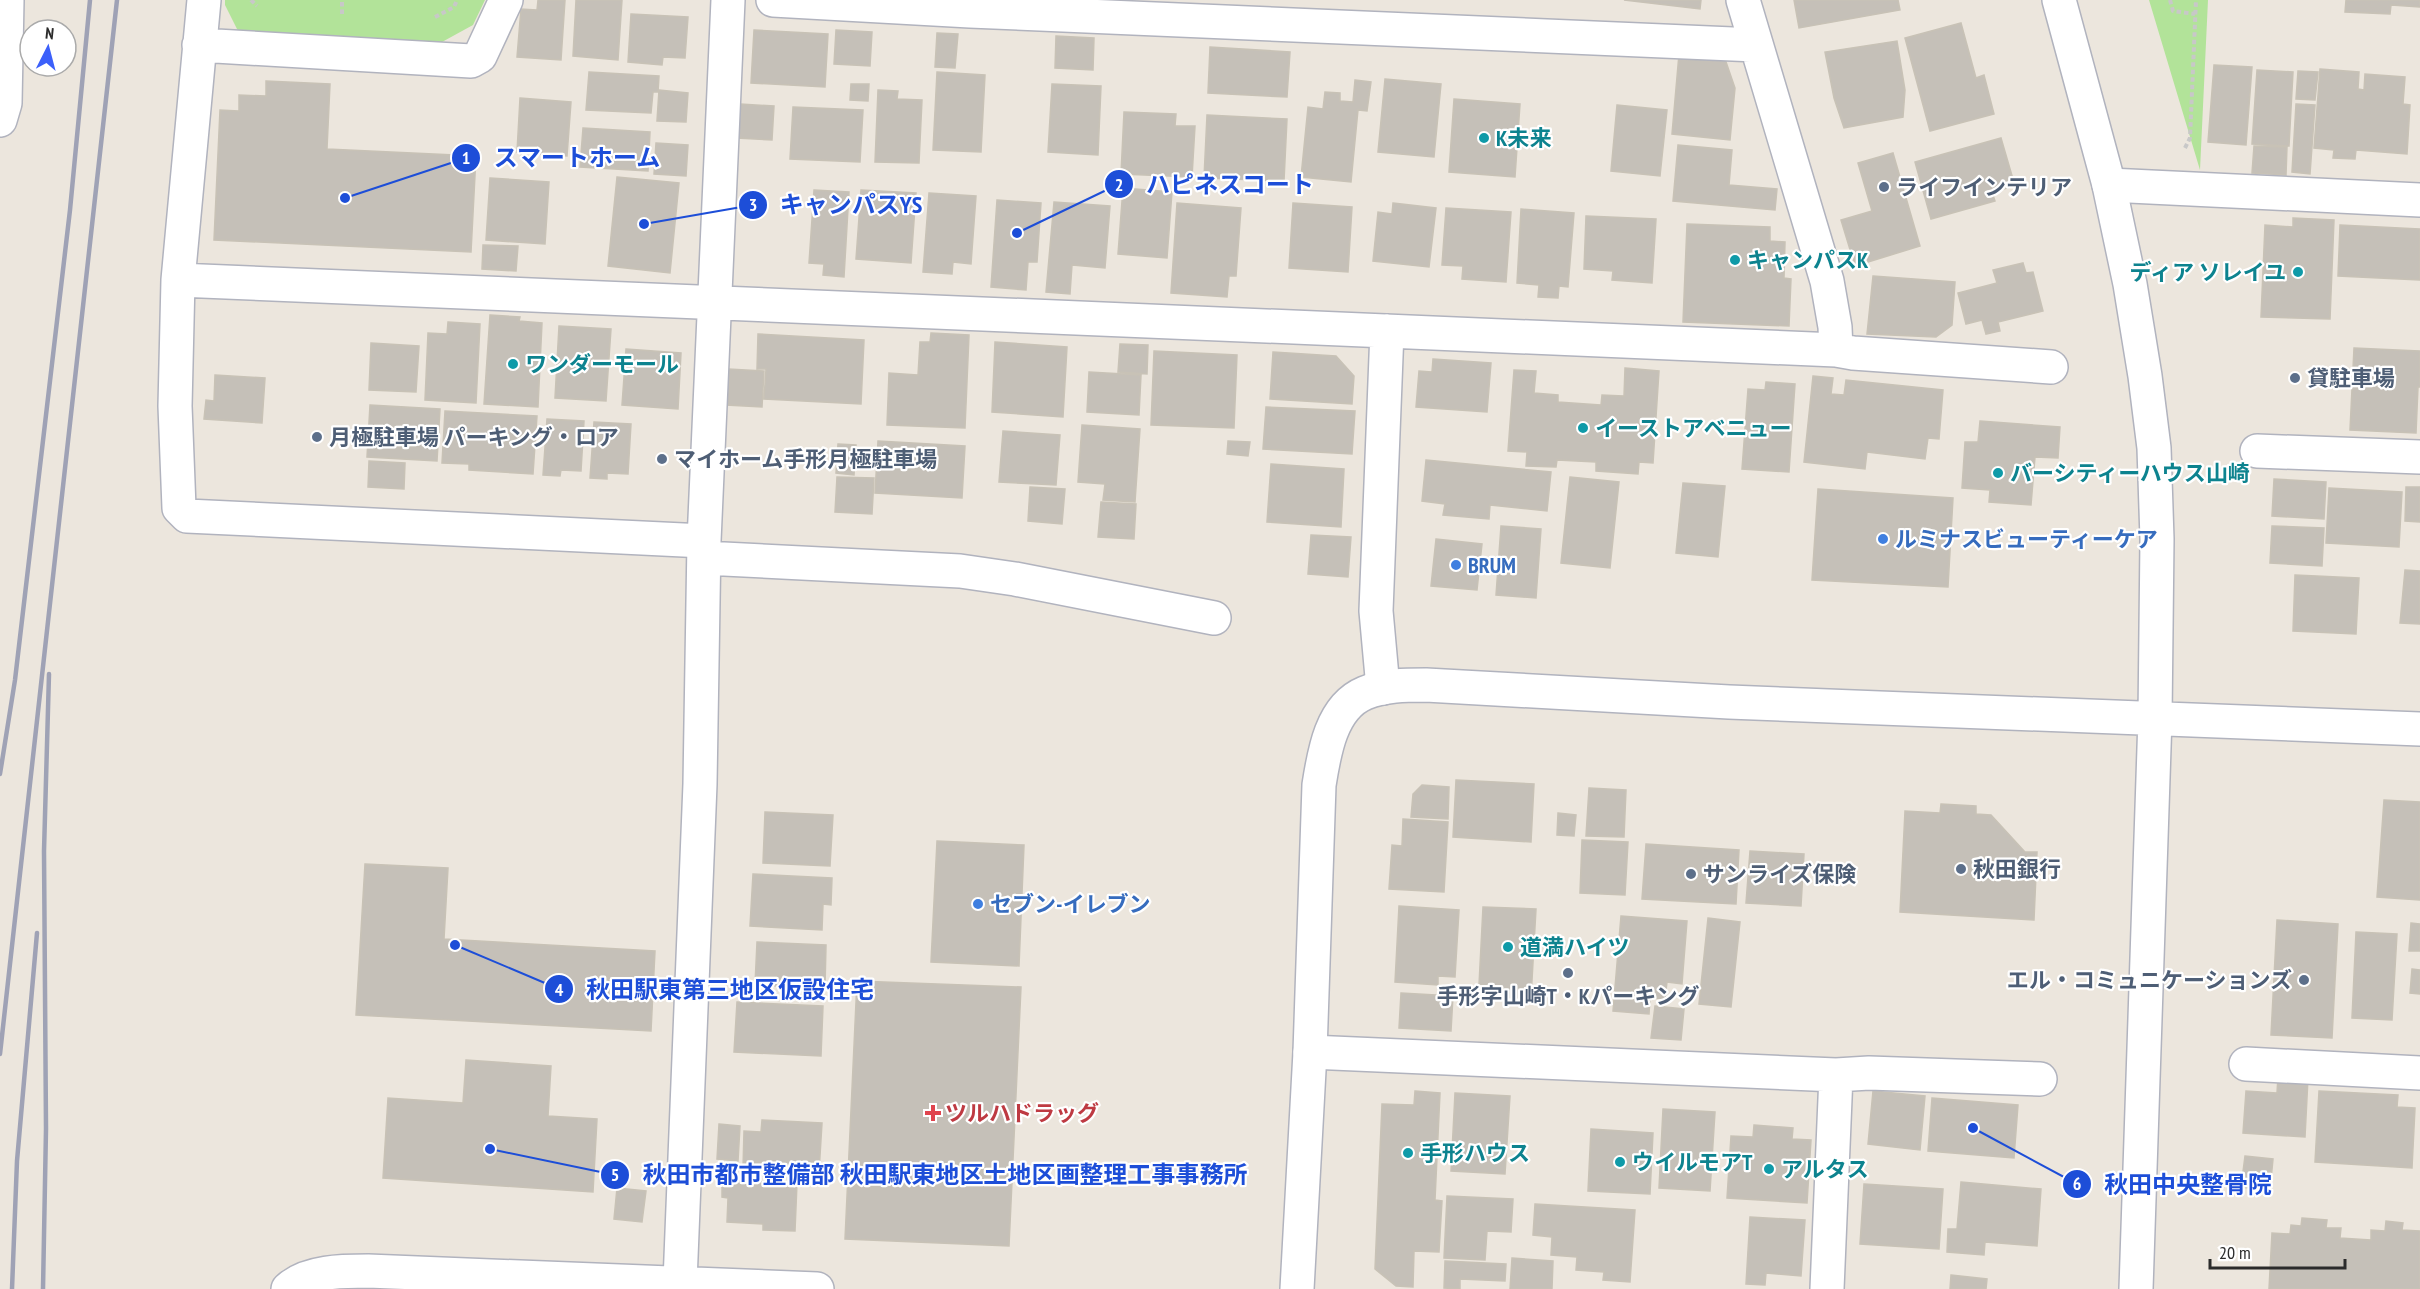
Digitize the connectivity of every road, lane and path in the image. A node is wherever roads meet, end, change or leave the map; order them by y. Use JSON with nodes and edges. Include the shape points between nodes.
{"nodes":[{"id":1,"x":7,"y":0,"type":"edge"},
{"id":2,"x":204,"y":0,"type":"edge"},
{"id":3,"x":342,"y":0,"type":"edge"},
{"id":4,"x":506,"y":0,"type":"edge"},
{"id":5,"x":728,"y":0,"type":"edge"},
{"id":6,"x":773,"y":0,"type":"edge"},
{"id":7,"x":1743,"y":0,"type":"edge"},
{"id":8,"x":2059,"y":0,"type":"edge"},
{"id":9,"x":2170,"y":0,"type":"edge"},
{"id":10,"x":2196,"y":0,"type":"edge"},
{"id":11,"x":972,"y":5,"type":"edge"},
{"id":12,"x":342,"y":13,"type":"dead end"},
{"id":13,"x":2195,"y":14,"type":"junction"},
{"id":14,"x":200,"y":45,"type":"junction"},
{"id":15,"x":1756,"y":45,"type":"junction"},
{"id":16,"x":0,"y":120,"type":"edge"},
{"id":17,"x":2183,"y":154,"type":"dead end"},
{"id":18,"x":2109,"y":185,"type":"junction"},
{"id":19,"x":2420,"y":200,"type":"edge"},
{"id":20,"x":178,"y":280,"type":"junction"},
{"id":21,"x":715,"y":304,"type":"junction"},
{"id":22,"x":1387,"y":331,"type":"junction"},
{"id":23,"x":1836,"y":350,"type":"junction"},
{"id":24,"x":2051,"y":367,"type":"dead end"},
{"id":25,"x":2257,"y":451,"type":"dead end"},
{"id":26,"x":2420,"y":457,"type":"edge"},
{"id":27,"x":704,"y":549,"type":"junction"},
{"id":28,"x":1214,"y":618,"type":"dead end"},
{"id":29,"x":1383,"y":688,"type":"junction"},
{"id":30,"x":2155,"y":718,"type":"junction"},
{"id":31,"x":2420,"y":729,"type":"edge"},
{"id":32,"x":1310,"y":1052,"type":"junction"},
{"id":33,"x":2246,"y":1064,"type":"dead end"},
{"id":34,"x":2420,"y":1073,"type":"edge"},
{"id":35,"x":1836,"y":1076,"type":"junction"},
{"id":36,"x":2040,"y":1079,"type":"dead end"},
{"id":37,"x":680,"y":1282,"type":"junction"},
{"id":38,"x":292,"y":1286,"type":"edge"},
{"id":39,"x":817,"y":1289,"type":"edge"},
{"id":40,"x":1297,"y":1289,"type":"edge"},
{"id":41,"x":1827,"y":1289,"type":"edge"},
{"id":42,"x":2136,"y":1289,"type":"edge"}],
"edges":[{"from":1,"to":16,"type":"street","via":[[5,104]]},
{"from":2,"to":14,"type":"street"},
{"from":3,"to":12,"type":"path"},
{"from":4,"to":14,"type":"street","via":[[480,56],[471,62]]},
{"from":5,"to":21,"type":"street"},
{"from":6,"to":11,"type":"street"},
{"from":7,"to":15,"type":"street"},
{"from":8,"to":18,"type":"street"},
{"from":9,"to":13,"type":"path","via":[[2173,11]]},
{"from":10,"to":13,"type":"path"},
{"from":11,"to":15,"type":"street"},
{"from":13,"to":17,"type":"path","via":[[2190,138]]},
{"from":14,"to":20,"type":"street"},
{"from":15,"to":23,"type":"street","via":[[1827,281]]},
{"from":18,"to":19,"type":"street"},
{"from":18,"to":30,"type":"street","via":[[2132,295],[2154,448]]},
{"from":20,"to":21,"type":"street"},
{"from":20,"to":27,"type":"street","via":[[178,485],[179,508],[187,516]]},
{"from":21,"to":22,"type":"street"},
{"from":21,"to":27,"type":"street"},
{"from":22,"to":23,"type":"street"},
{"from":22,"to":29,"type":"street","via":[[1376,611]]},
{"from":23,"to":24,"type":"street"},
{"from":25,"to":26,"type":"street"},
{"from":27,"to":28,"type":"street","via":[[1015,579]]},
{"from":27,"to":37,"type":"street","via":[[700,784]]},
{"from":29,"to":30,"type":"street","via":[[1426,685],[1729,702]]},
{"from":29,"to":32,"type":"street","via":[[1355,698],[1331,731],[1324,755],[1319,785]]},
{"from":30,"to":31,"type":"street"},
{"from":30,"to":42,"type":"street"},
{"from":32,"to":35,"type":"street"},
{"from":32,"to":40,"type":"street"},
{"from":33,"to":34,"type":"street"},
{"from":35,"to":36,"type":"street","via":[[1869,1073]]},
{"from":35,"to":41,"type":"street"},
{"from":37,"to":38,"type":"street","via":[[368,1271],[340,1272]]},
{"from":37,"to":39,"type":"street"}]}
